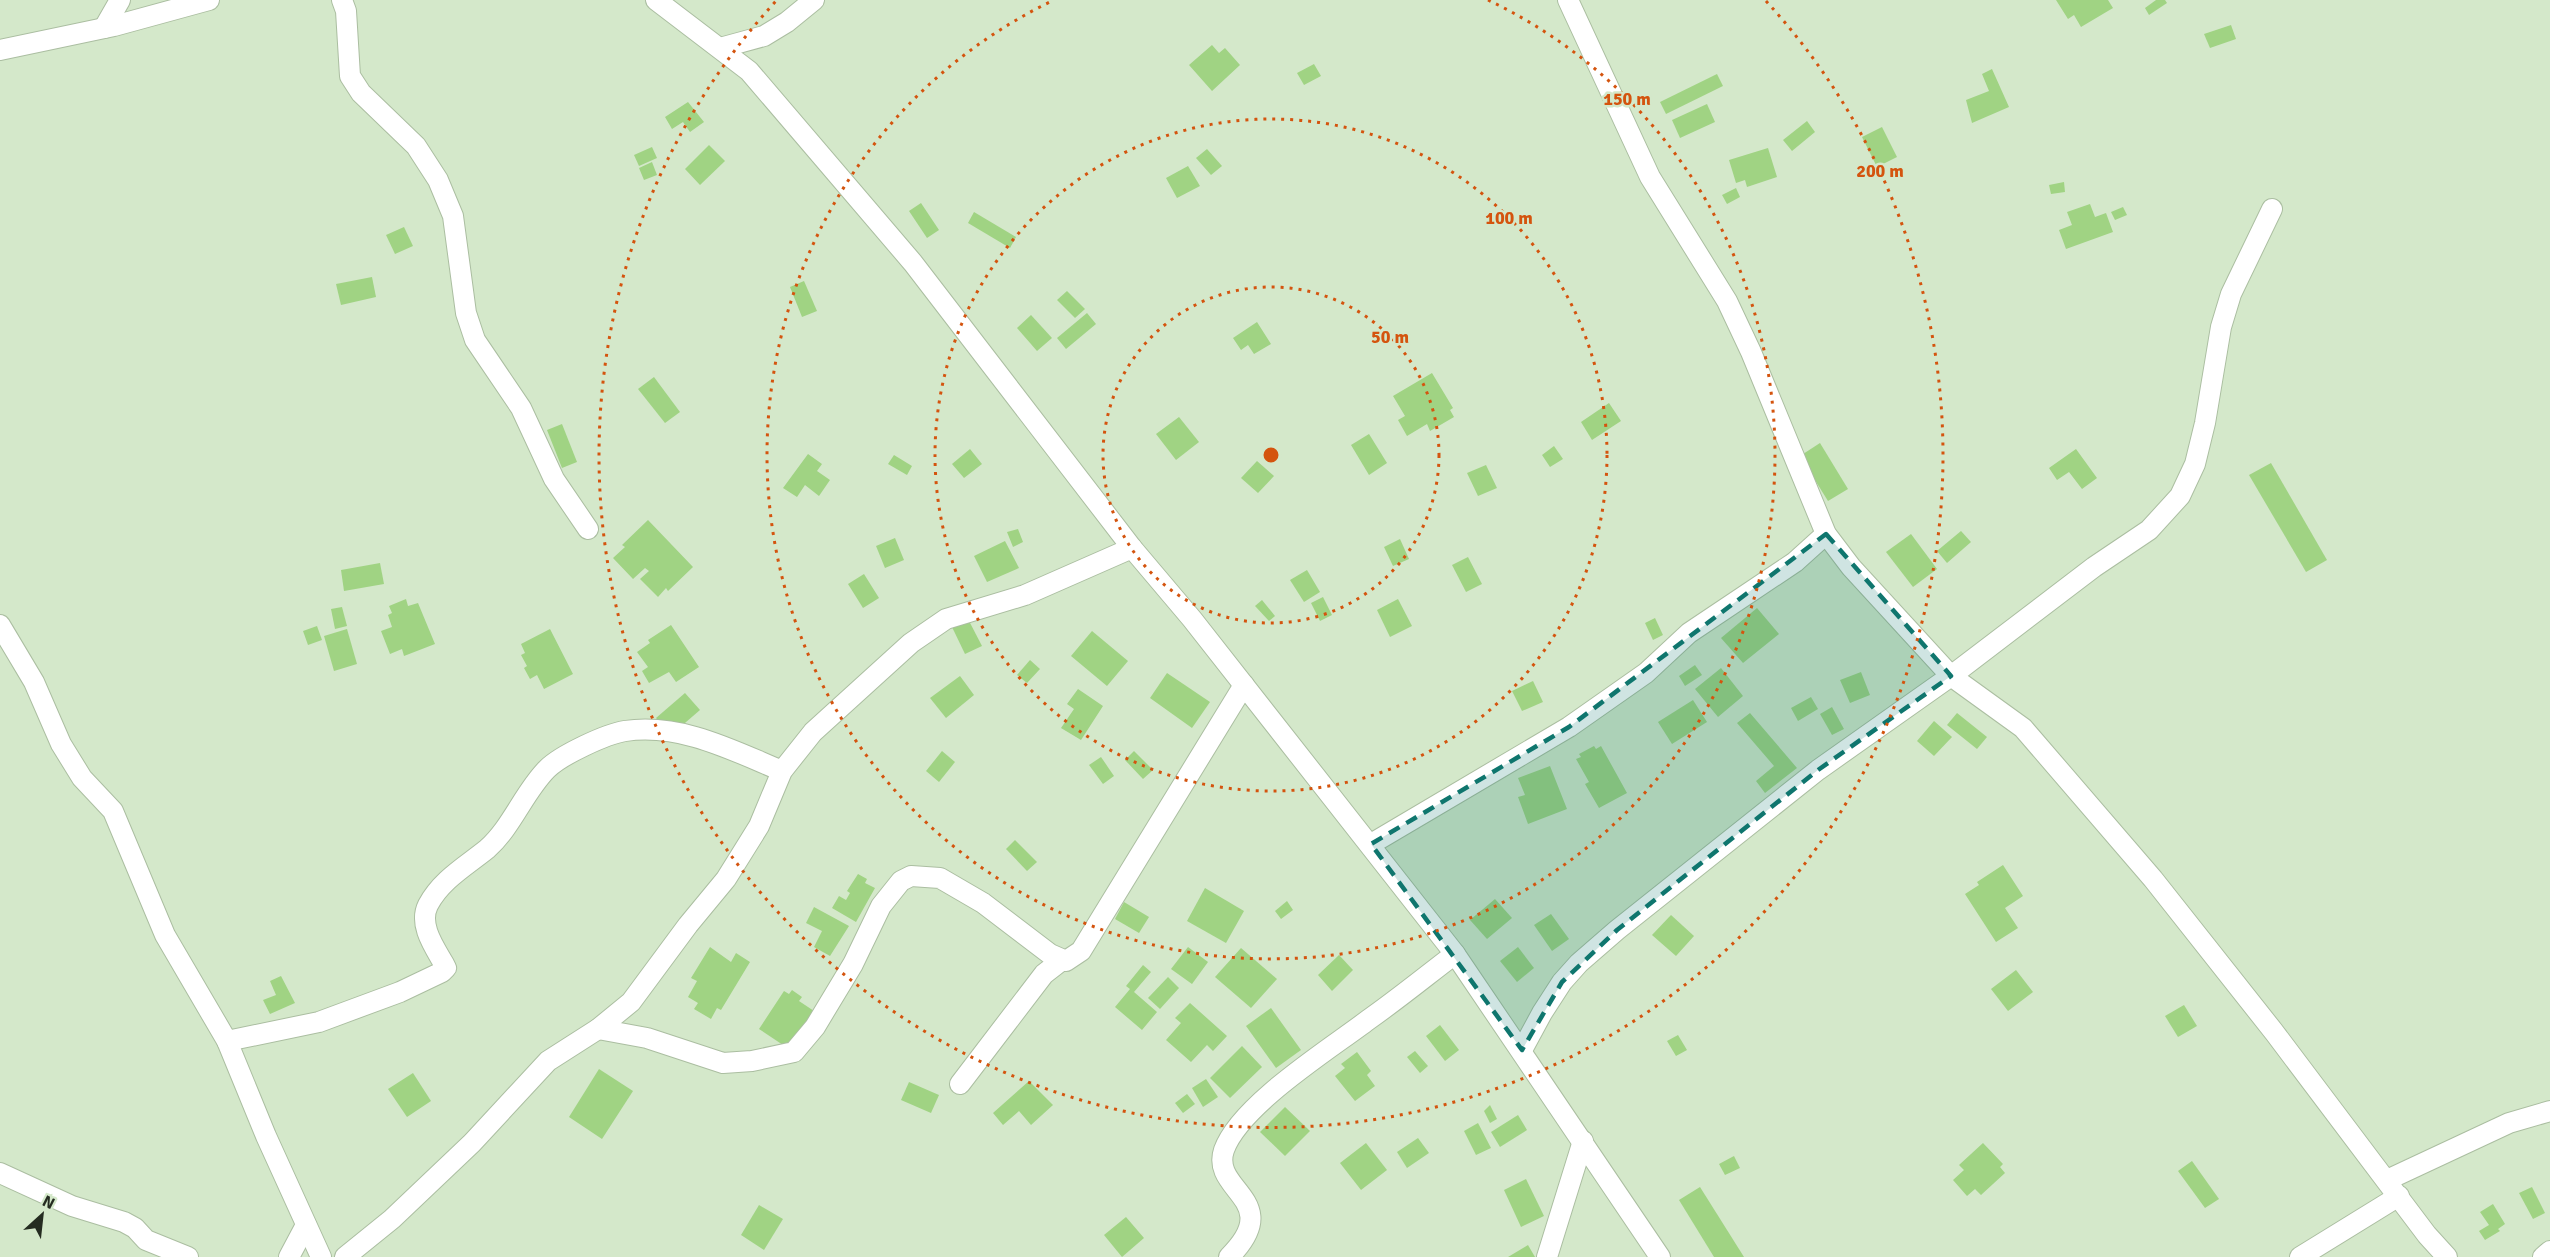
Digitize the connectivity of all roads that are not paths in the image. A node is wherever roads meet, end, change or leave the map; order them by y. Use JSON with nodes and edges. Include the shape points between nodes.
{"nodes":[{"id":1,"x":120,"y":0,"type":"edge"},
{"id":2,"x":209,"y":0,"type":"edge"},
{"id":3,"x":342,"y":0,"type":"edge"},
{"id":4,"x":656,"y":0,"type":"edge"},
{"id":5,"x":814,"y":0,"type":"edge"},
{"id":6,"x":1568,"y":0,"type":"edge"},
{"id":7,"x":104,"y":28,"type":"junction"},
{"id":8,"x":720,"y":48,"type":"junction"},
{"id":9,"x":0,"y":50,"type":"edge"},
{"id":10,"x":2272,"y":209,"type":"dead end"},
{"id":11,"x":588,"y":529,"type":"dead end"},
{"id":12,"x":1826,"y":534,"type":"junction"},
{"id":13,"x":1132,"y":548,"type":"junction"},
{"id":14,"x":0,"y":625,"type":"edge"},
{"id":15,"x":1951,"y":676,"type":"junction"},
{"id":16,"x":1244,"y":685,"type":"junction"},
{"id":17,"x":782,"y":771,"type":"junction"},
{"id":18,"x":1371,"y":844,"type":"junction"},
{"id":19,"x":1455,"y":954,"type":"junction"},
{"id":20,"x":1062,"y":960,"type":"junction"},
{"id":21,"x":598,"y":1029,"type":"junction"},
{"id":22,"x":227,"y":1041,"type":"junction"},
{"id":23,"x":1522,"y":1050,"type":"junction"},
{"id":24,"x":960,"y":1084,"type":"dead end"},
{"id":25,"x":2550,"y":1111,"type":"edge"},
{"id":26,"x":1583,"y":1141,"type":"junction"},
{"id":27,"x":0,"y":1173,"type":"edge"},
{"id":28,"x":2387,"y":1180,"type":"junction"},
{"id":29,"x":2399,"y":1196,"type":"junction"},
{"id":30,"x":306,"y":1225,"type":"junction"},
{"id":31,"x":2550,"y":1251,"type":"edge"},
{"id":32,"x":188,"y":1257,"type":"edge"},
{"id":33,"x":289,"y":1257,"type":"edge"},
{"id":34,"x":321,"y":1257,"type":"edge"},
{"id":35,"x":345,"y":1257,"type":"edge"},
{"id":36,"x":1229,"y":1257,"type":"edge"},
{"id":37,"x":1547,"y":1257,"type":"edge"},
{"id":38,"x":1660,"y":1257,"type":"edge"},
{"id":39,"x":2300,"y":1257,"type":"edge"},
{"id":40,"x":2447,"y":1257,"type":"edge"},
{"id":41,"x":2543,"y":1257,"type":"edge"}],
"edges":[{"from":1,"to":7,"type":"street"},
{"from":2,"to":7,"type":"street"},
{"from":3,"to":11,"type":"street","via":[[350,76],[378,112],[416,146],[438,180],[453,216],[465,313],[475,340],[521,408],[554,479]]},
{"from":4,"to":8,"type":"street"},
{"from":5,"to":8,"type":"street","via":[[764,36]]},
{"from":6,"to":12,"type":"street","via":[[1650,177],[1727,301]]},
{"from":7,"to":9,"type":"street"},
{"from":8,"to":13,"type":"street","via":[[749,71],[913,263]]},
{"from":10,"to":15,"type":"street","via":[[2231,294],[2195,464],[2180,496],[2150,530],[2094,567]]},
{"from":12,"to":15,"type":"street","via":[[1851,567]]},
{"from":12,"to":18,"type":"street","via":[[1795,562],[1689,633],[1646,673],[1569,727]]},
{"from":13,"to":16,"type":"street"},
{"from":13,"to":17,"type":"street","via":[[1025,595],[946,619],[911,643],[813,732]]},
{"from":14,"to":22,"type":"street","via":[[34,682],[61,744],[82,778],[113,811],[165,935]]},
{"from":15,"to":23,"type":"street","via":[[1818,770],[1579,963],[1562,982]]},
{"from":15,"to":28,"type":"street","via":[[2023,728],[2160,887]]},
{"from":16,"to":18,"type":"street"},
{"from":16,"to":20,"type":"street","via":[[1081,951],[1073,959]]},
{"from":17,"to":21,"type":"street","via":[[759,826],[726,879],[631,1002]]},
{"from":17,"to":22,"type":"street","via":[[708,739],[655,731],[625,731],[601,738],[548,767],[487,849],[454,873],[428,906],[426,928],[446,968],[442,972],[319,1022]]},
{"from":18,"to":19,"type":"street"},
{"from":19,"to":23,"type":"street"},
{"from":19,"to":36,"type":"street","via":[[1282,1084],[1238,1124],[1222,1162],[1225,1173],[1248,1204],[1251,1216],[1248,1232]]},
{"from":20,"to":21,"type":"street","via":[[983,903],[940,878],[911,876],[901,881],[881,906],[854,964],[794,1052],[723,1063],[647,1038]]},
{"from":20,"to":24,"type":"street","via":[[1044,974]]},
{"from":21,"to":35,"type":"street","via":[[548,1061],[472,1143],[392,1219]]},
{"from":22,"to":30,"type":"street"},
{"from":23,"to":26,"type":"street"},
{"from":25,"to":28,"type":"street","via":[[2509,1123]]},
{"from":26,"to":37,"type":"street"},
{"from":26,"to":38,"type":"street"},
{"from":27,"to":32,"type":"street","via":[[72,1206],[124,1222],[146,1240]]},
{"from":28,"to":29,"type":"street"},
{"from":29,"to":39,"type":"street"},
{"from":29,"to":40,"type":"street"},
{"from":30,"to":33,"type":"street"},
{"from":30,"to":34,"type":"street"},
{"from":31,"to":41,"type":"street"}]}
